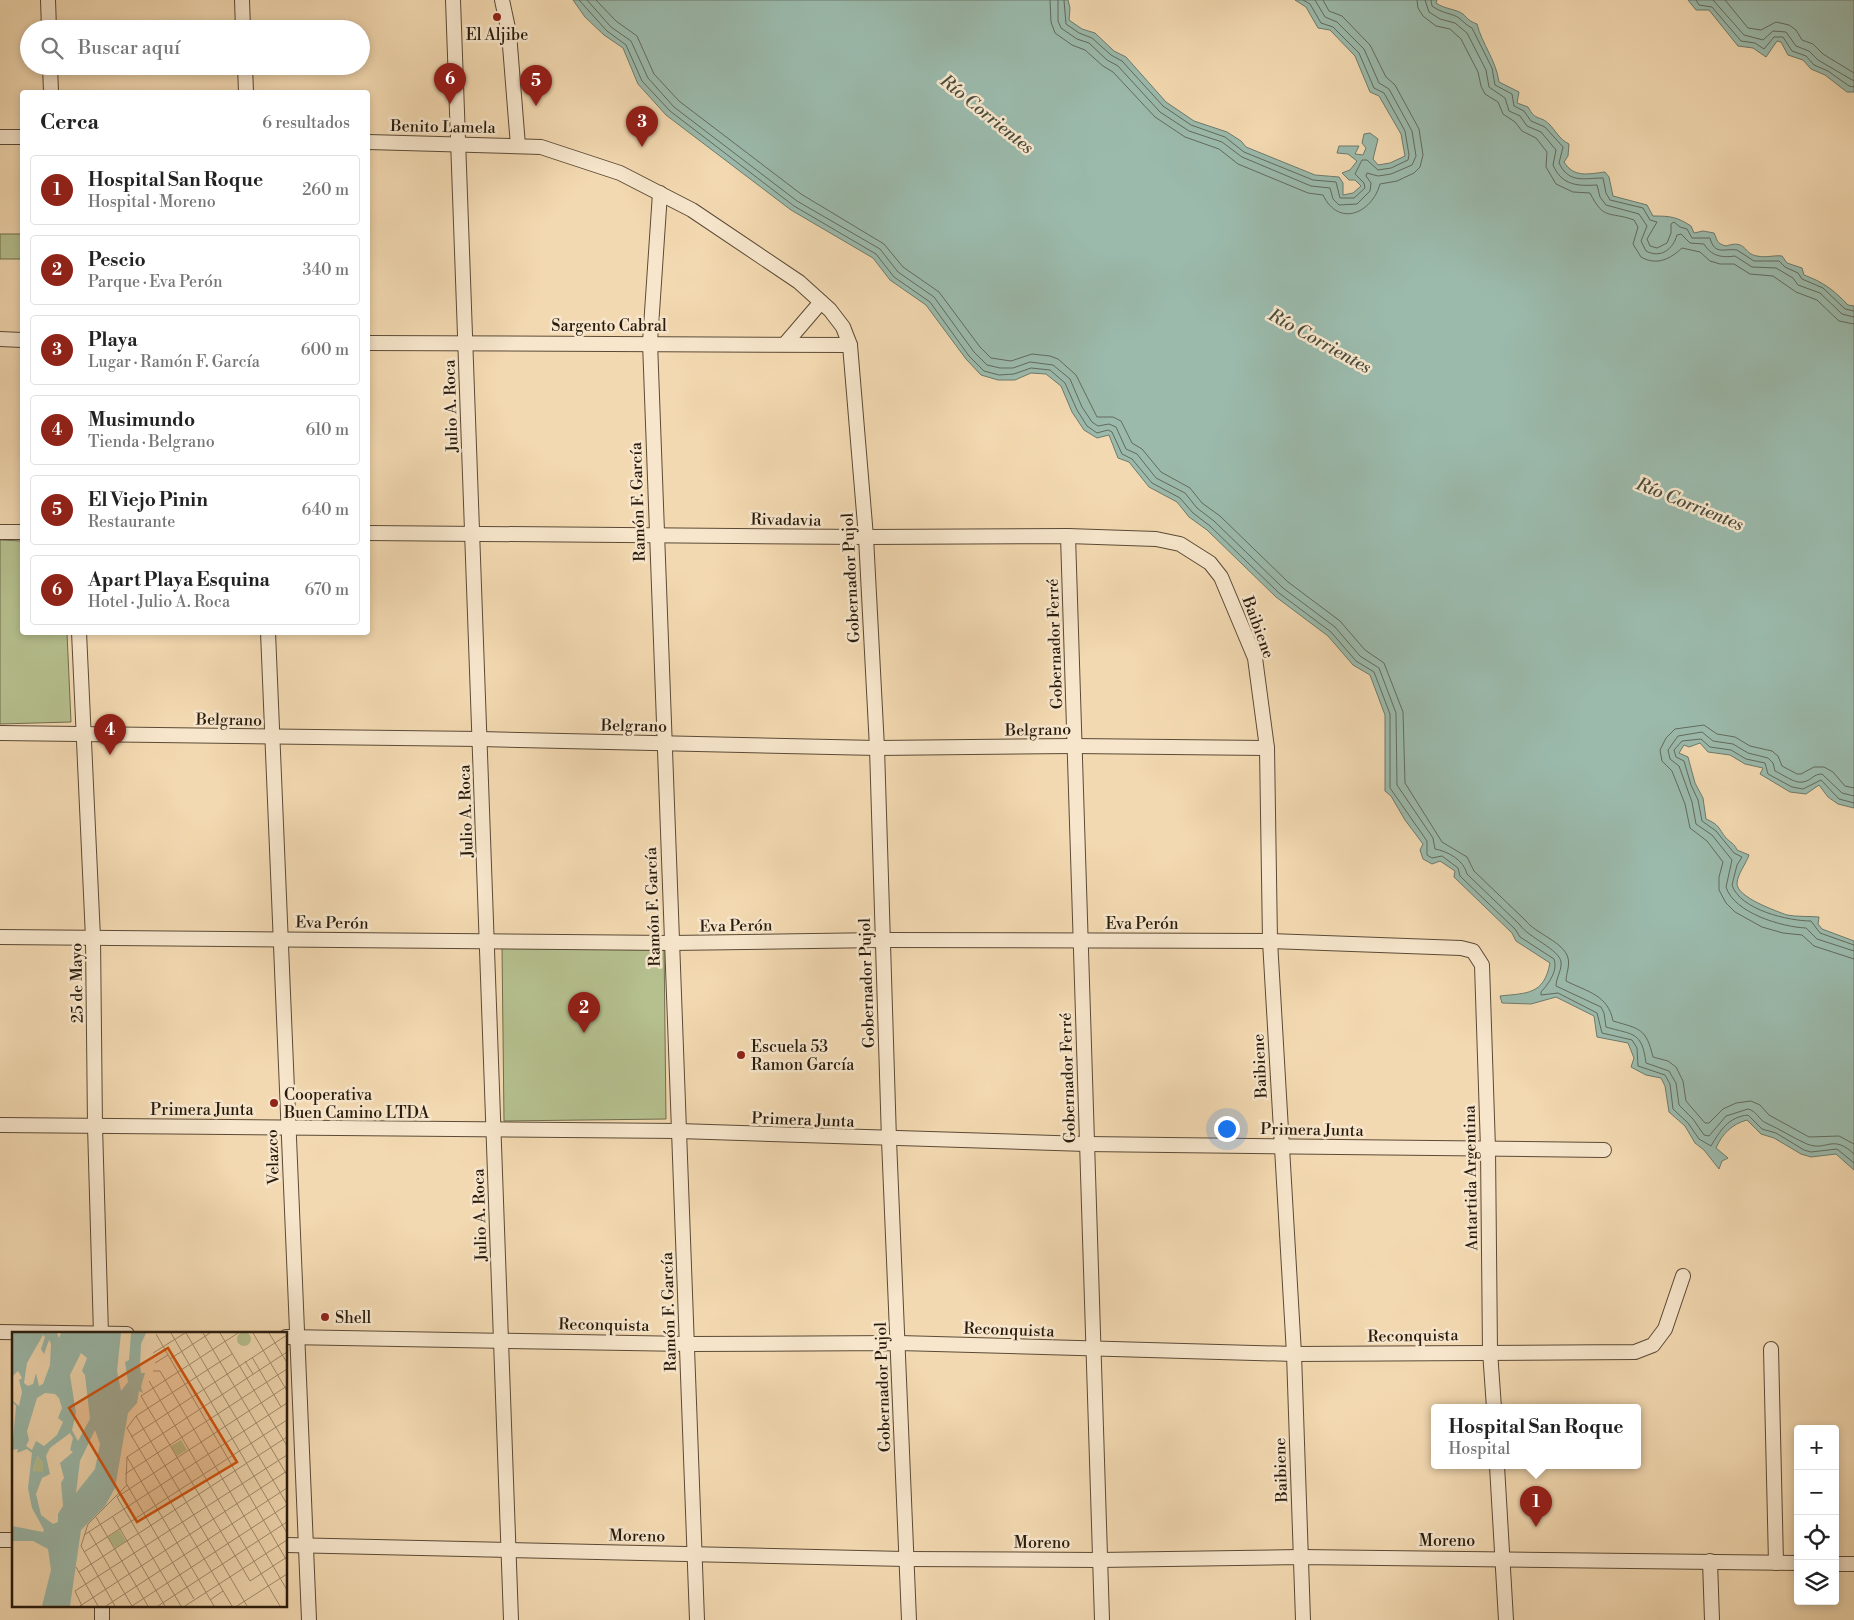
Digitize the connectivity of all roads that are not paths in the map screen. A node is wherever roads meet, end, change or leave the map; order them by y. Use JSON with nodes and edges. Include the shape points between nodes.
{"nodes":[{"id":1,"x":48,"y":0,"type":"edge"},
{"id":2,"x":242,"y":0,"type":"edge"},
{"id":3,"x":453,"y":0,"type":"edge"},
{"id":4,"x":502,"y":0,"type":"edge"},
{"id":5,"x":49,"y":20,"type":"edge"},
{"id":6,"x":243,"y":20,"type":"edge"},
{"id":7,"x":50,"y":75,"type":"edge"},
{"id":8,"x":245,"y":75,"type":"edge"},
{"id":9,"x":51,"y":90,"type":"edge"},
{"id":10,"x":246,"y":90,"type":"edge"},
{"id":11,"x":0,"y":137,"type":"edge"},
{"id":12,"x":20,"y":137,"type":"edge"},
{"id":13,"x":370,"y":142,"type":"edge"},
{"id":14,"x":458,"y":143,"type":"junction"},
{"id":15,"x":518,"y":146,"type":"junction"},
{"id":16,"x":660,"y":193,"type":"junction"},
{"id":17,"x":821,"y":302,"type":"junction"},
{"id":18,"x":0,"y":339,"type":"edge"},
{"id":19,"x":20,"y":340,"type":"edge"},
{"id":20,"x":650,"y":342,"type":"junction"},
{"id":21,"x":370,"y":343,"type":"edge"},
{"id":22,"x":465,"y":344,"type":"junction"},
{"id":23,"x":785,"y":344,"type":"junction"},
{"id":24,"x":850,"y":345,"type":"junction"},
{"id":25,"x":0,"y":532,"type":"edge"},
{"id":26,"x":20,"y":532,"type":"edge"},
{"id":27,"x":370,"y":533,"type":"edge"},
{"id":28,"x":472,"y":533,"type":"junction"},
{"id":29,"x":656,"y":534,"type":"junction"},
{"id":30,"x":1068,"y":536,"type":"junction"},
{"id":31,"x":866,"y":537,"type":"junction"},
{"id":32,"x":1221,"y":577,"type":"joint"},
{"id":33,"x":79,"y":635,"type":"edge"},
{"id":34,"x":268,"y":635,"type":"edge"},
{"id":35,"x":0,"y":733,"type":"edge"},
{"id":36,"x":83,"y":735,"type":"junction"},
{"id":37,"x":272,"y":737,"type":"junction"},
{"id":38,"x":480,"y":739,"type":"junction"},
{"id":39,"x":664,"y":743,"type":"junction"},
{"id":40,"x":1074,"y":746,"type":"junction"},
{"id":41,"x":877,"y":748,"type":"junction"},
{"id":42,"x":1267,"y":748,"type":"junction"},
{"id":43,"x":0,"y":937,"type":"edge"},
{"id":44,"x":93,"y":938,"type":"junction"},
{"id":45,"x":281,"y":939,"type":"junction"},
{"id":46,"x":882,"y":940,"type":"junction"},
{"id":47,"x":1080,"y":940,"type":"junction"},
{"id":48,"x":487,"y":941,"type":"junction"},
{"id":49,"x":1270,"y":941,"type":"junction"},
{"id":50,"x":671,"y":943,"type":"junction"},
{"id":51,"x":1473,"y":951,"type":"joint"},
{"id":52,"x":0,"y":1125,"type":"edge"},
{"id":53,"x":95,"y":1126,"type":"junction"},
{"id":54,"x":288,"y":1127,"type":"junction"},
{"id":55,"x":493,"y":1129,"type":"junction"},
{"id":56,"x":678,"y":1131,"type":"junction"},
{"id":57,"x":889,"y":1140,"type":"junction"},
{"id":58,"x":1086,"y":1144,"type":"junction"},
{"id":59,"x":1280,"y":1146,"type":"junction"},
{"id":60,"x":1488,"y":1149,"type":"junction"},
{"id":61,"x":1604,"y":1150,"type":"dead end"},
{"id":62,"x":1683,"y":1276,"type":"dead end"},
{"id":63,"x":101,"y":1332,"type":"edge"},
{"id":64,"x":292,"y":1337,"type":"edge"},
{"id":65,"x":501,"y":1340,"type":"junction"},
{"id":66,"x":686,"y":1344,"type":"junction"},
{"id":67,"x":899,"y":1344,"type":"junction"},
{"id":68,"x":1770,"y":1349,"type":"dead end"},
{"id":69,"x":1092,"y":1350,"type":"junction"},
{"id":70,"x":1490,"y":1351,"type":"junction"},
{"id":71,"x":1294,"y":1354,"type":"junction"},
{"id":72,"x":1494,"y":1404,"type":"edge"},
{"id":73,"x":1498,"y":1469,"type":"edge"},
{"id":74,"x":288,"y":1545,"type":"edge"},
{"id":75,"x":306,"y":1546,"type":"junction"},
{"id":76,"x":508,"y":1549,"type":"junction"},
{"id":77,"x":694,"y":1554,"type":"junction"},
{"id":78,"x":1300,"y":1557,"type":"junction"},
{"id":79,"x":1503,"y":1558,"type":"junction"},
{"id":80,"x":905,"y":1559,"type":"junction"},
{"id":81,"x":1099,"y":1560,"type":"junction"},
{"id":82,"x":1710,"y":1561,"type":"junction"},
{"id":83,"x":1776,"y":1562,"type":"junction"},
{"id":84,"x":1794,"y":1563,"type":"edge"},
{"id":85,"x":1839,"y":1564,"type":"edge"},
{"id":86,"x":1854,"y":1564,"type":"edge"},
{"id":87,"x":309,"y":1620,"type":"edge"},
{"id":88,"x":511,"y":1620,"type":"edge"},
{"id":89,"x":697,"y":1620,"type":"edge"},
{"id":90,"x":909,"y":1620,"type":"edge"},
{"id":91,"x":1102,"y":1620,"type":"edge"},
{"id":92,"x":1303,"y":1620,"type":"edge"},
{"id":93,"x":1506,"y":1620,"type":"edge"},
{"id":94,"x":1712,"y":1620,"type":"edge"}],
"edges":[{"from":1,"to":5,"type":"street"},
{"from":2,"to":6,"type":"street"},
{"from":3,"to":14,"type":"street","name":"Julio A. Roca"},
{"from":4,"to":15,"type":"street","via":[[509,34]]},
{"from":7,"to":9,"type":"street"},
{"from":8,"to":10,"type":"street"},
{"from":11,"to":12,"type":"street"},
{"from":13,"to":14,"type":"street","name":"Benito Lamela"},
{"from":14,"to":15,"type":"street","name":"Benito Lamela"},
{"from":14,"to":22,"type":"street","name":"Julio A. Roca"},
{"from":15,"to":16,"type":"street","name":"Benito Lamela","via":[[541,147],[579,157]]},
{"from":16,"to":17,"type":"street","name":"Benito Lamela","via":[[692,210],[799,282]]},
{"from":16,"to":20,"type":"street","name":"Ramón F. García"},
{"from":17,"to":23,"type":"street"},
{"from":17,"to":24,"type":"street","name":"Benito Lamela","via":[[843,327]]},
{"from":18,"to":19,"type":"street"},
{"from":20,"to":22,"type":"street","name":"Sargento Cabral"},
{"from":20,"to":23,"type":"street","name":"Sargento Cabral"},
{"from":20,"to":29,"type":"street","name":"Ramón F. García"},
{"from":21,"to":22,"type":"street","name":"Sargento Cabral"},
{"from":22,"to":28,"type":"street","name":"Julio A. Roca"},
{"from":23,"to":24,"type":"street","name":"Sargento Cabral"},
{"from":24,"to":31,"type":"street","name":"Gobernador Pujol"},
{"from":25,"to":26,"type":"street"},
{"from":27,"to":28,"type":"street","name":"Rivadavia"},
{"from":28,"to":29,"type":"street","name":"Rivadavia"},
{"from":28,"to":38,"type":"street","name":"Julio A. Roca"},
{"from":29,"to":31,"type":"street","name":"Rivadavia"},
{"from":29,"to":39,"type":"street","name":"Ramón F. García"},
{"from":30,"to":31,"type":"street","name":"Rivadavia"},
{"from":30,"to":32,"type":"street","name":"Rivadavia","via":[[1156,539],[1180,544],[1210,563]]},
{"from":30,"to":40,"type":"street","name":"Gobernador Ferré"},
{"from":31,"to":41,"type":"street","name":"Gobernador Pujol"},
{"from":32,"to":42,"type":"street","name":"Baibiene","via":[[1255,658]]},
{"from":33,"to":36,"type":"street","name":"25 de Mayo"},
{"from":34,"to":37,"type":"street","name":"Velazco"},
{"from":35,"to":36,"type":"street","name":"Belgrano"},
{"from":36,"to":37,"type":"street","name":"Belgrano"},
{"from":36,"to":44,"type":"street","name":"25 de Mayo"},
{"from":37,"to":38,"type":"street","name":"Belgrano"},
{"from":37,"to":45,"type":"street","name":"Velazco"},
{"from":38,"to":39,"type":"street","name":"Belgrano"},
{"from":38,"to":48,"type":"street","name":"Julio A. Roca"},
{"from":39,"to":41,"type":"street","name":"Belgrano"},
{"from":39,"to":50,"type":"street","name":"Ramón F. García"},
{"from":40,"to":41,"type":"street","name":"Belgrano"},
{"from":40,"to":42,"type":"street","name":"Belgrano"},
{"from":40,"to":47,"type":"street","name":"Gobernador Ferré"},
{"from":41,"to":46,"type":"street","name":"Gobernador Pujol"},
{"from":42,"to":49,"type":"street","name":"Baibiene"},
{"from":43,"to":44,"type":"street","name":"Eva Perón"},
{"from":44,"to":45,"type":"street","name":"Eva Perón"},
{"from":44,"to":53,"type":"street","name":"25 de Mayo"},
{"from":45,"to":48,"type":"street","name":"Eva Perón"},
{"from":45,"to":54,"type":"street","name":"Velazco"},
{"from":46,"to":47,"type":"street","name":"Eva Perón"},
{"from":46,"to":50,"type":"street","name":"Eva Perón"},
{"from":46,"to":57,"type":"street","name":"Gobernador Pujol"},
{"from":47,"to":49,"type":"street","name":"Eva Perón"},
{"from":47,"to":58,"type":"street","name":"Gobernador Ferré"},
{"from":48,"to":50,"type":"street","name":"Eva Perón"},
{"from":48,"to":55,"type":"street","name":"Julio A. Roca"},
{"from":49,"to":51,"type":"street","name":"Eva Perón"},
{"from":49,"to":59,"type":"street","name":"Baibiene"},
{"from":50,"to":56,"type":"street","name":"Ramón F. García"},
{"from":51,"to":60,"type":"street","name":"Antartida Argentina","via":[[1482,965]]},
{"from":52,"to":53,"type":"street","name":"Primera Junta"},
{"from":53,"to":54,"type":"street","name":"Primera Junta"},
{"from":53,"to":63,"type":"street","name":"25 de Mayo"},
{"from":54,"to":55,"type":"street","name":"Primera Junta"},
{"from":54,"to":64,"type":"street","name":"Velazco"},
{"from":55,"to":56,"type":"street","name":"Primera Junta"},
{"from":55,"to":65,"type":"street","name":"Julio A. Roca"},
{"from":56,"to":57,"type":"street","name":"Primera Junta"},
{"from":56,"to":66,"type":"street","name":"Ramón F. García"},
{"from":57,"to":58,"type":"street","name":"Primera Junta"},
{"from":57,"to":67,"type":"street","name":"Gobernador Pujol"},
{"from":58,"to":59,"type":"street","name":"Primera Junta"},
{"from":58,"to":69,"type":"street","name":"Gobernador Ferré"},
{"from":59,"to":60,"type":"street","name":"Primera Junta"},
{"from":59,"to":71,"type":"street","name":"Baibiene"},
{"from":60,"to":61,"type":"street","name":"Primera Junta"},
{"from":60,"to":70,"type":"street","name":"Antartida Argentina"},
{"from":62,"to":70,"type":"street","name":"Reconquista","via":[[1665,1329],[1654,1344],[1635,1352]]},
{"from":64,"to":65,"type":"street","name":"Reconquista"},
{"from":64,"to":75,"type":"street","name":"Velazco"},
{"from":65,"to":66,"type":"street","name":"Reconquista"},
{"from":65,"to":76,"type":"street","name":"Julio A. Roca"},
{"from":66,"to":67,"type":"street","name":"Reconquista"},
{"from":66,"to":77,"type":"street","name":"Ramón F. García"},
{"from":67,"to":69,"type":"street","name":"Reconquista"},
{"from":67,"to":80,"type":"street","name":"Gobernador Pujol"},
{"from":68,"to":83,"type":"street"},
{"from":69,"to":71,"type":"street","name":"Reconquista"},
{"from":69,"to":81,"type":"street","name":"Gobernador Ferré"},
{"from":70,"to":71,"type":"street","name":"Reconquista"},
{"from":70,"to":72,"type":"street","name":"Antartida Argentina"},
{"from":71,"to":78,"type":"street","name":"Baibiene"},
{"from":73,"to":79,"type":"street"},
{"from":74,"to":75,"type":"street","name":"Moreno"},
{"from":75,"to":76,"type":"street","name":"Moreno"},
{"from":75,"to":87,"type":"street","name":"Velazco"},
{"from":76,"to":77,"type":"street","name":"Moreno"},
{"from":76,"to":88,"type":"street","name":"Julio A. Roca"},
{"from":77,"to":80,"type":"street","name":"Moreno"},
{"from":77,"to":89,"type":"street","name":"Ramón F. García"},
{"from":78,"to":79,"type":"street","name":"Moreno"},
{"from":78,"to":81,"type":"street","name":"Moreno"},
{"from":78,"to":92,"type":"street","name":"Baibiene"},
{"from":79,"to":82,"type":"street","name":"Moreno"},
{"from":79,"to":93,"type":"street"},
{"from":80,"to":81,"type":"street","name":"Moreno"},
{"from":80,"to":90,"type":"street","name":"Gobernador Pujol"},
{"from":81,"to":91,"type":"street","name":"Gobernador Ferré"},
{"from":82,"to":83,"type":"street","name":"Moreno"},
{"from":82,"to":94,"type":"street"},
{"from":83,"to":84,"type":"street","name":"Moreno"},
{"from":85,"to":86,"type":"street"}]}
